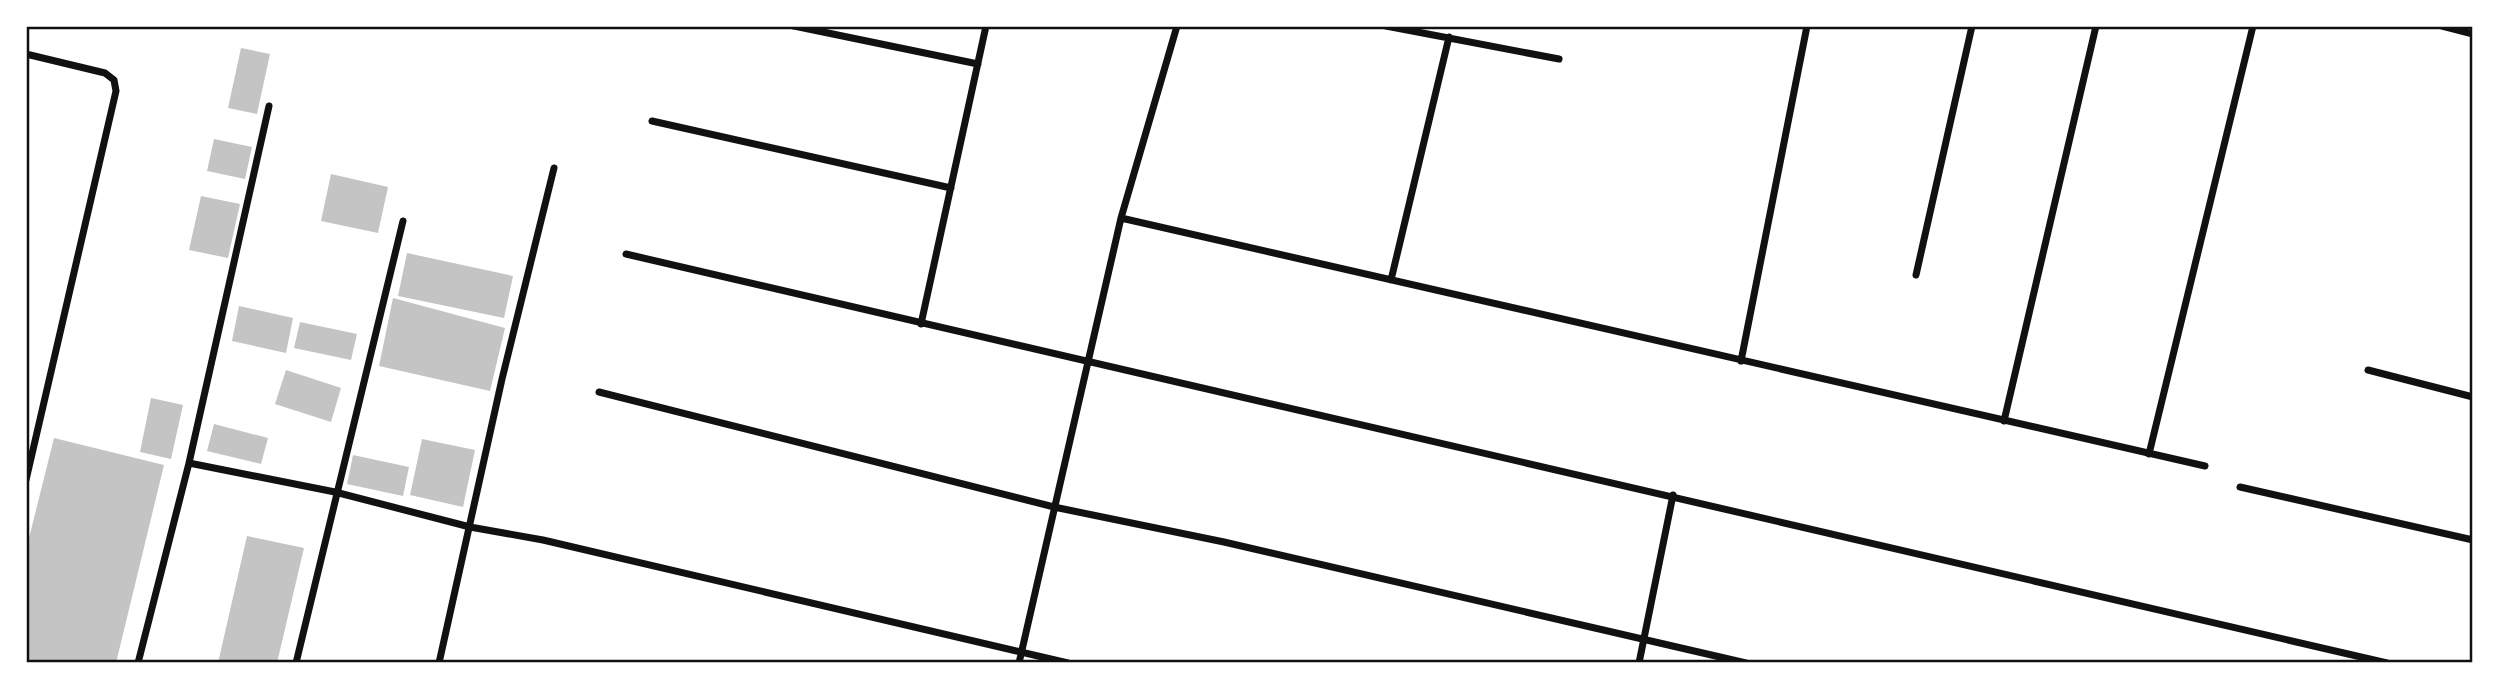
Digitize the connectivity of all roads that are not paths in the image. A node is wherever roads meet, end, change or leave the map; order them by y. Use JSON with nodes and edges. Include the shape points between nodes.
{"nodes":[{"id":1,"x":794,"y":26,"type":"edge"},
{"id":2,"x":986,"y":26,"type":"edge"},
{"id":3,"x":1177,"y":26,"type":"edge"},
{"id":4,"x":1386,"y":26,"type":"edge"},
{"id":5,"x":1807,"y":26,"type":"edge"},
{"id":6,"x":1972,"y":26,"type":"edge"},
{"id":7,"x":2096,"y":26,"type":"edge"},
{"id":8,"x":2253,"y":26,"type":"edge"},
{"id":9,"x":2442,"y":26,"type":"edge"},
{"id":10,"x":2473,"y":34,"type":"edge"},
{"id":11,"x":1449,"y":37,"type":"junction"},
{"id":12,"x":26,"y":54,"type":"edge"},
{"id":13,"x":1559,"y":59,"type":"dead end"},
{"id":14,"x":978,"y":64,"type":"junction"},
{"id":15,"x":269,"y":106,"type":"dead end"},
{"id":16,"x":652,"y":121,"type":"dead end"},
{"id":17,"x":554,"y":168,"type":"dead end"},
{"id":18,"x":951,"y":188,"type":"junction"},
{"id":19,"x":1121,"y":218,"type":"junction"},
{"id":20,"x":403,"y":221,"type":"dead end"},
{"id":21,"x":626,"y":254,"type":"dead end"},
{"id":22,"x":1916,"y":275,"type":"dead end"},
{"id":23,"x":1391,"y":280,"type":"junction"},
{"id":24,"x":921,"y":324,"type":"junction"},
{"id":25,"x":1741,"y":361,"type":"junction"},
{"id":26,"x":1089,"y":364,"type":"junction"},
{"id":27,"x":2368,"y":370,"type":"dead end"},
{"id":28,"x":599,"y":392,"type":"dead end"},
{"id":29,"x":2473,"y":397,"type":"edge"},
{"id":30,"x":2004,"y":421,"type":"junction"},
{"id":31,"x":2149,"y":454,"type":"junction"},
{"id":32,"x":189,"y":463,"type":"junction"},
{"id":33,"x":2205,"y":467,"type":"dead end"},
{"id":34,"x":26,"y":480,"type":"edge"},
{"id":35,"x":2240,"y":487,"type":"dead end"},
{"id":36,"x":335,"y":492,"type":"junction"},
{"id":37,"x":1674,"y":495,"type":"junction"},
{"id":38,"x":1054,"y":507,"type":"junction"},
{"id":39,"x":470,"y":527,"type":"junction"},
{"id":40,"x":2473,"y":540,"type":"edge"},
{"id":41,"x":1645,"y":640,"type":"junction"},
{"id":42,"x":1021,"y":652,"type":"junction"},
{"id":43,"x":138,"y":663,"type":"edge"},
{"id":44,"x":296,"y":663,"type":"edge"},
{"id":45,"x":439,"y":663,"type":"edge"},
{"id":46,"x":1019,"y":663,"type":"edge"},
{"id":47,"x":1068,"y":663,"type":"edge"},
{"id":48,"x":1639,"y":663,"type":"edge"},
{"id":49,"x":1746,"y":663,"type":"edge"},
{"id":50,"x":2387,"y":663,"type":"edge"}],
"edges":[{"from":1,"to":14,"type":"street"},
{"from":2,"to":14,"type":"street"},
{"from":3,"to":19,"type":"street"},
{"from":4,"to":11,"type":"street"},
{"from":5,"to":25,"type":"street"},
{"from":6,"to":22,"type":"street"},
{"from":7,"to":30,"type":"street"},
{"from":8,"to":31,"type":"street"},
{"from":9,"to":10,"type":"street"},
{"from":11,"to":13,"type":"street"},
{"from":11,"to":23,"type":"street"},
{"from":12,"to":34,"type":"street","via":[[105,73],[114,80],[116,91]]},
{"from":14,"to":18,"type":"street"},
{"from":15,"to":32,"type":"street"},
{"from":16,"to":18,"type":"street"},
{"from":17,"to":39,"type":"street"},
{"from":18,"to":24,"type":"street"},
{"from":19,"to":23,"type":"street"},
{"from":19,"to":26,"type":"street"},
{"from":20,"to":36,"type":"street"},
{"from":21,"to":24,"type":"street"},
{"from":23,"to":25,"type":"street"},
{"from":24,"to":26,"type":"street"},
{"from":25,"to":30,"type":"street"},
{"from":26,"to":37,"type":"street"},
{"from":26,"to":38,"type":"street"},
{"from":27,"to":29,"type":"street"},
{"from":28,"to":38,"type":"street"},
{"from":30,"to":31,"type":"street"},
{"from":31,"to":33,"type":"street"},
{"from":32,"to":36,"type":"street"},
{"from":32,"to":43,"type":"street"},
{"from":35,"to":40,"type":"street"},
{"from":36,"to":39,"type":"street"},
{"from":36,"to":44,"type":"street"},
{"from":37,"to":41,"type":"street"},
{"from":37,"to":50,"type":"street"},
{"from":38,"to":41,"type":"street"},
{"from":38,"to":42,"type":"street"},
{"from":39,"to":42,"type":"street"},
{"from":39,"to":45,"type":"street"},
{"from":41,"to":48,"type":"street"},
{"from":41,"to":49,"type":"street"},
{"from":42,"to":46,"type":"street"},
{"from":42,"to":47,"type":"street"}]}
